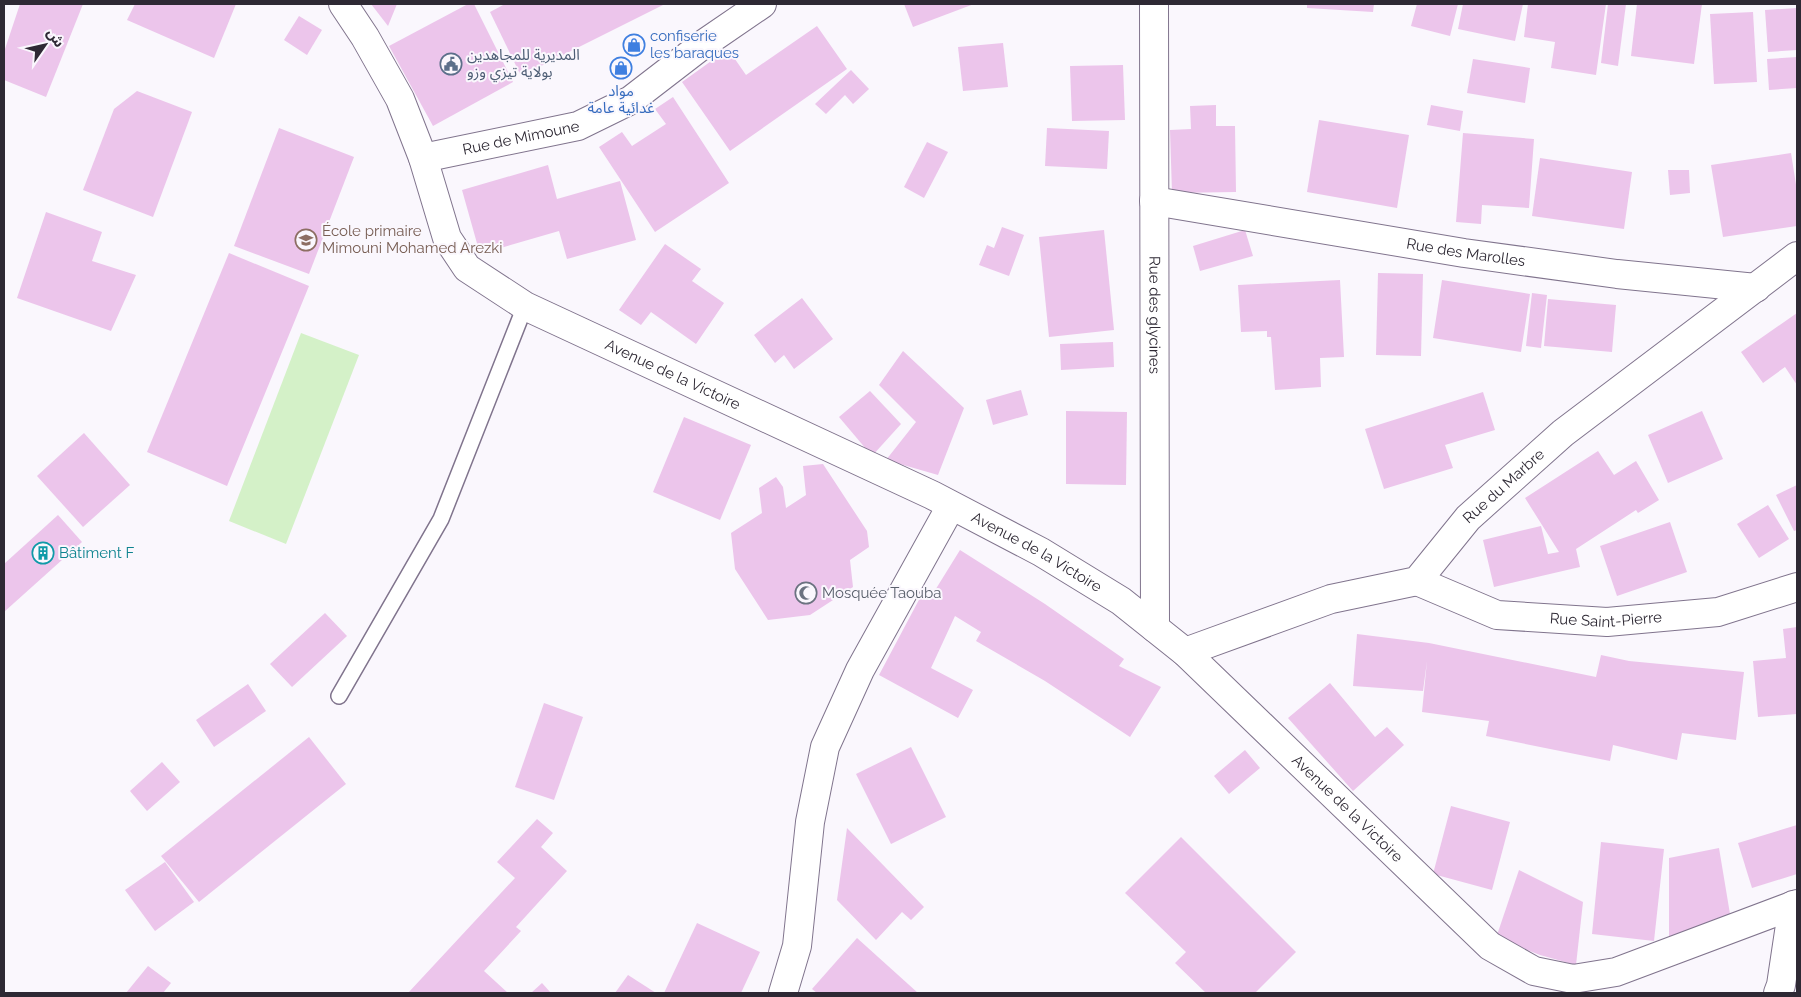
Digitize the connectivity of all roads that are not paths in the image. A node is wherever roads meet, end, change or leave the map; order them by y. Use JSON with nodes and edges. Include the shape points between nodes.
{"nodes":[{"id":1,"x":343,"y":4,"type":"edge"},
{"id":2,"x":762,"y":4,"type":"edge"},
{"id":3,"x":1154,"y":4,"type":"edge"},
{"id":4,"x":423,"y":158,"type":"junction"},
{"id":5,"x":1166,"y":202,"type":"junction"},
{"id":6,"x":1797,"y":256,"type":"edge"},
{"id":7,"x":1756,"y":288,"type":"junction"},
{"id":8,"x":525,"y":306,"type":"junction"},
{"id":9,"x":951,"y":506,"type":"junction"},
{"id":10,"x":1416,"y":581,"type":"junction"},
{"id":11,"x":1797,"y":587,"type":"edge"},
{"id":12,"x":1155,"y":628,"type":"junction"},
{"id":13,"x":1185,"y":652,"type":"junction"},
{"id":14,"x":339,"y":696,"type":"dead end"},
{"id":15,"x":1795,"y":904,"type":"edge"},
{"id":16,"x":783,"y":993,"type":"edge"},
{"id":17,"x":1778,"y":993,"type":"edge"}],
"edges":[{"from":1,"to":4,"type":"street","name":"Avenue de la Victoire","via":[[400,99]]},
{"from":2,"to":4,"type":"street","name":"Rue de Mimoune","via":[[631,100],[578,126]]},
{"from":3,"to":5,"type":"street","name":"Rue des glycines"},
{"from":4,"to":8,"type":"street","name":"Avenue de la Victoire","via":[[447,238],[467,268]]},
{"from":5,"to":7,"type":"street","name":"Rue des Marolles","via":[[1464,254]]},
{"from":5,"to":12,"type":"street","name":"Rue des glycines"},
{"from":6,"to":7,"type":"street","name":"Rue du Marbre"},
{"from":7,"to":10,"type":"street","name":"Rue du Marbre","via":[[1564,433],[1468,518]]},
{"from":8,"to":9,"type":"street","name":"Avenue de la Victoire"},
{"from":8,"to":14,"type":"lane","via":[[441,519]]},
{"from":9,"to":12,"type":"street","name":"Avenue de la Victoire","via":[[1042,552],[1121,601]]},
{"from":9,"to":16,"type":"street","via":[[860,670],[825,747],[810,822],[797,946]]},
{"from":10,"to":11,"type":"street","name":"Rue Saint-Pierre","via":[[1497,615],[1607,622],[1718,612]]},
{"from":10,"to":13,"type":"street","via":[[1331,599]]},
{"from":12,"to":13,"type":"street","name":"Avenue de la Victoire"},
{"from":13,"to":15,"type":"street","name":"Avenue de la Victoire","via":[[1490,946],[1534,971],[1573,979],[1616,972]]},
{"from":15,"to":17,"type":"street"}]}
